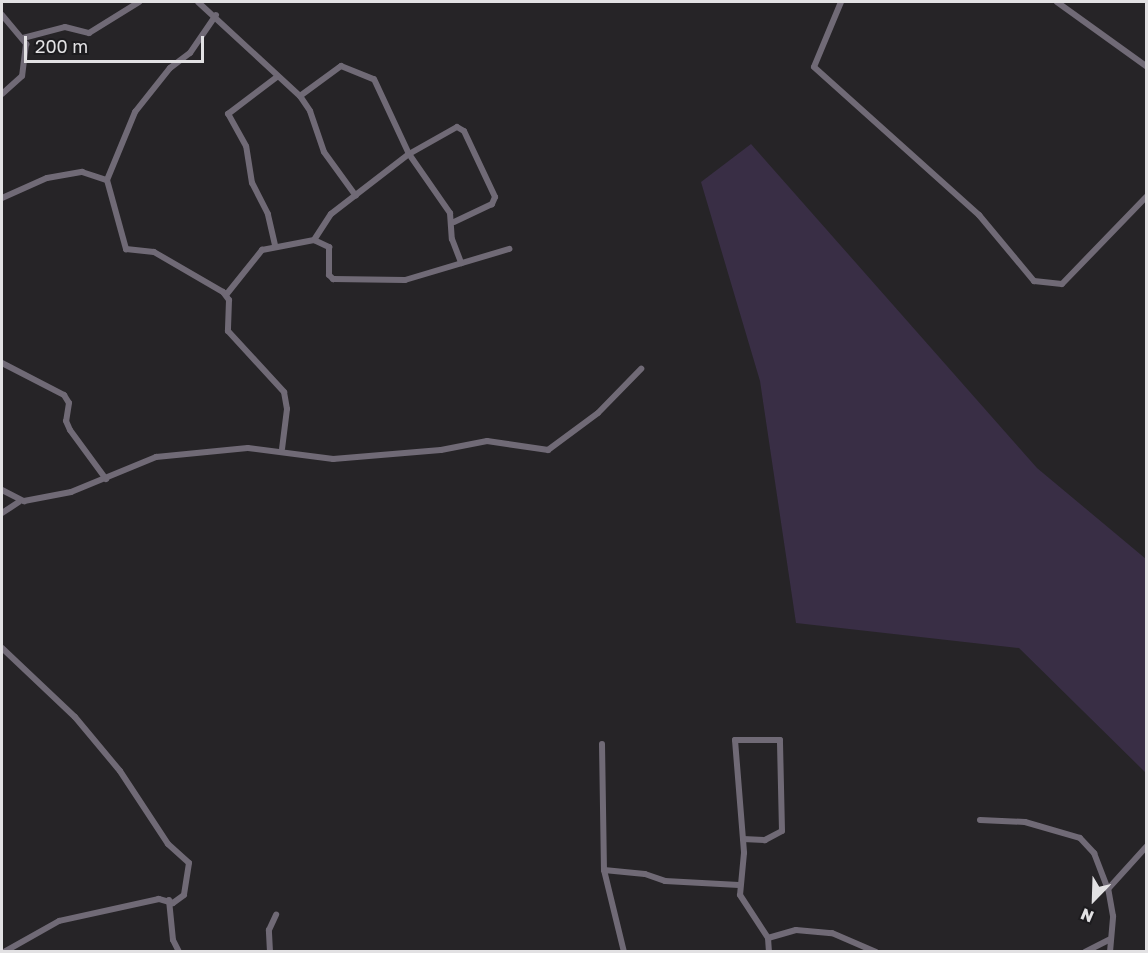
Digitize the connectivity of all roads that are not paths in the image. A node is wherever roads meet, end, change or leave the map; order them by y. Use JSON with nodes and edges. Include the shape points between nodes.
{"nodes":[{"id":1,"x":139,"y":2,"type":"edge"},
{"id":2,"x":198,"y":2,"type":"edge"},
{"id":3,"x":841,"y":2,"type":"edge"},
{"id":4,"x":1057,"y":2,"type":"edge"},
{"id":5,"x":2,"y":15,"type":"edge"},
{"id":6,"x":216,"y":15,"type":"junction"},
{"id":7,"x":23,"y":38,"type":"junction"},
{"id":8,"x":1146,"y":66,"type":"edge"},
{"id":9,"x":277,"y":77,"type":"junction"},
{"id":10,"x":2,"y":94,"type":"edge"},
{"id":11,"x":300,"y":96,"type":"junction"},
{"id":12,"x":409,"y":154,"type":"junction"},
{"id":13,"x":108,"y":180,"type":"junction"},
{"id":14,"x":356,"y":196,"type":"junction"},
{"id":15,"x":1146,"y":197,"type":"edge"},
{"id":16,"x":2,"y":198,"type":"edge"},
{"id":17,"x":454,"y":222,"type":"junction"},
{"id":18,"x":314,"y":240,"type":"junction"},
{"id":19,"x":275,"y":245,"type":"junction"},
{"id":20,"x":509,"y":249,"type":"dead end"},
{"id":21,"x":461,"y":262,"type":"junction"},
{"id":22,"x":226,"y":295,"type":"junction"},
{"id":23,"x":2,"y":363,"type":"edge"},
{"id":24,"x":640,"y":369,"type":"dead end"},
{"id":25,"x":282,"y":449,"type":"junction"},
{"id":26,"x":106,"y":478,"type":"junction"},
{"id":27,"x":2,"y":490,"type":"edge"},
{"id":28,"x":20,"y":502,"type":"junction"},
{"id":29,"x":2,"y":513,"type":"edge"},
{"id":30,"x":2,"y":648,"type":"edge"},
{"id":31,"x":602,"y":744,"type":"dead end"},
{"id":32,"x":980,"y":820,"type":"dead end"},
{"id":33,"x":743,"y":838,"type":"junction"},
{"id":34,"x":1146,"y":847,"type":"edge"},
{"id":35,"x":604,"y":870,"type":"junction"},
{"id":36,"x":739,"y":885,"type":"junction"},
{"id":37,"x":1108,"y":889,"type":"junction"},
{"id":38,"x":169,"y":900,"type":"junction"},
{"id":39,"x":276,"y":915,"type":"dead end"},
{"id":40,"x":768,"y":938,"type":"junction"},
{"id":41,"x":1110,"y":940,"type":"junction"},
{"id":42,"x":4,"y":951,"type":"edge"},
{"id":43,"x":179,"y":951,"type":"edge"},
{"id":44,"x":270,"y":951,"type":"edge"},
{"id":45,"x":624,"y":951,"type":"edge"},
{"id":46,"x":769,"y":951,"type":"edge"},
{"id":47,"x":876,"y":951,"type":"edge"},
{"id":48,"x":1085,"y":951,"type":"edge"},
{"id":49,"x":1110,"y":951,"type":"edge"}],
"edges":[{"from":1,"to":7,"type":"street","via":[[89,33],[66,27]]},
{"from":2,"to":6,"type":"street"},
{"from":3,"to":15,"type":"street","via":[[814,67],[979,215],[1034,281],[1062,284]]},
{"from":4,"to":8,"type":"street"},
{"from":5,"to":7,"type":"street"},
{"from":6,"to":9,"type":"street"},
{"from":6,"to":13,"type":"street","via":[[190,53],[170,68],[135,112]]},
{"from":7,"to":10,"type":"street","via":[[22,76]]},
{"from":9,"to":11,"type":"street"},
{"from":9,"to":19,"type":"street","via":[[228,114],[246,146],[252,183],[268,214]]},
{"from":11,"to":12,"type":"street","via":[[341,66],[365,72],[374,79]]},
{"from":11,"to":14,"type":"street","via":[[324,153]]},
{"from":12,"to":14,"type":"street"},
{"from":12,"to":17,"type":"street"},
{"from":12,"to":17,"type":"street","via":[[450,130],[464,131],[495,197],[492,204]]},
{"from":13,"to":16,"type":"street","via":[[82,172],[47,178]]},
{"from":13,"to":22,"type":"street","via":[[121,245],[154,252]]},
{"from":14,"to":18,"type":"street","via":[[326,217]]},
{"from":17,"to":21,"type":"street","via":[[452,239]]},
{"from":18,"to":19,"type":"street"},
{"from":18,"to":21,"type":"street","via":[[329,247],[329,275],[333,279],[405,280]]},
{"from":19,"to":22,"type":"street","via":[[251,258]]},
{"from":20,"to":21,"type":"street"},
{"from":22,"to":25,"type":"street","via":[[228,331],[284,392],[287,409]]},
{"from":23,"to":26,"type":"street","via":[[64,395],[69,403],[66,421],[70,430]]},
{"from":24,"to":25,"type":"street","via":[[598,413],[548,450],[487,441],[441,450],[333,459]]},
{"from":25,"to":26,"type":"street","via":[[156,457]]},
{"from":26,"to":28,"type":"street","via":[[70,492]]},
{"from":27,"to":28,"type":"street"},
{"from":28,"to":29,"type":"street"},
{"from":30,"to":38,"type":"street","via":[[75,717],[120,771],[168,844],[189,863],[184,895],[173,903]]},
{"from":31,"to":35,"type":"street"},
{"from":32,"to":37,"type":"street","via":[[1035,824],[1080,838],[1094,853]]},
{"from":33,"to":33,"type":"street","via":[[735,740],[780,740],[782,831],[765,840]]},
{"from":33,"to":36,"type":"street"},
{"from":34,"to":37,"type":"street"},
{"from":35,"to":36,"type":"street","via":[[645,874],[665,881]]},
{"from":35,"to":45,"type":"street"},
{"from":36,"to":40,"type":"street","via":[[741,900]]},
{"from":37,"to":41,"type":"street","via":[[1113,916]]},
{"from":38,"to":42,"type":"street","via":[[59,921]]},
{"from":38,"to":43,"type":"street","via":[[173,940]]},
{"from":39,"to":44,"type":"street","via":[[269,930]]},
{"from":40,"to":46,"type":"street"},
{"from":40,"to":47,"type":"street","via":[[796,930],[831,933]]},
{"from":41,"to":48,"type":"street"},
{"from":41,"to":49,"type":"street"}]}
